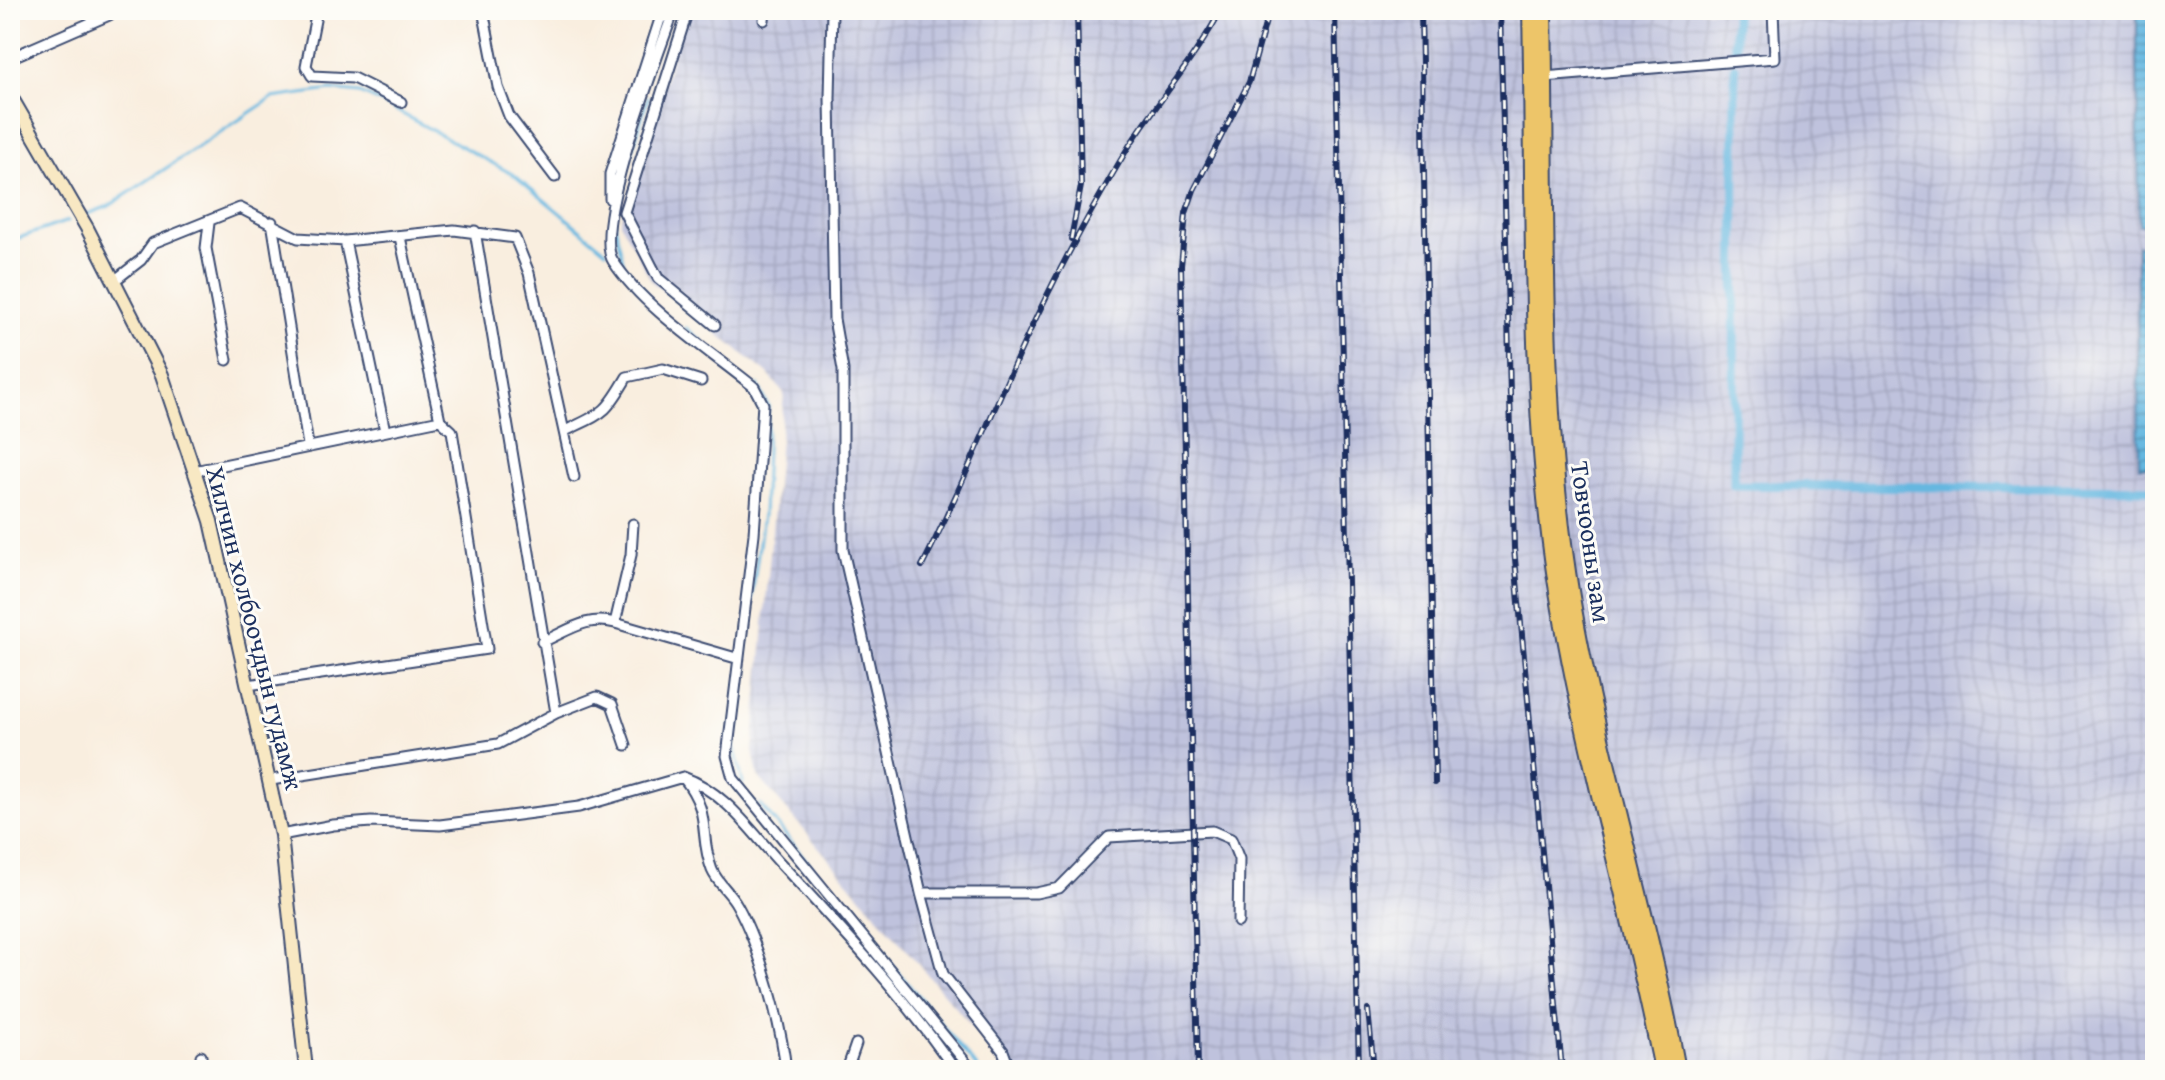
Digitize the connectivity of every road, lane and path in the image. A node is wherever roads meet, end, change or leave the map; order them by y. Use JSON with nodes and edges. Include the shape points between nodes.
{"nodes":[{"id":1,"x":317,"y":10,"type":"edge"},
{"id":2,"x":483,"y":10,"type":"edge"},
{"id":3,"x":663,"y":10,"type":"edge"},
{"id":4,"x":674,"y":10,"type":"edge"},
{"id":5,"x":688,"y":10,"type":"edge"},
{"id":6,"x":832,"y":10,"type":"edge"},
{"id":7,"x":1531,"y":10,"type":"edge"},
{"id":8,"x":1543,"y":10,"type":"edge"},
{"id":9,"x":1773,"y":10,"type":"edge"},
{"id":10,"x":109,"y":15,"type":"dead end"},
{"id":11,"x":10,"y":58,"type":"edge"},
{"id":12,"x":1544,"y":77,"type":"junction"},
{"id":13,"x":10,"y":95,"type":"edge"},
{"id":14,"x":401,"y":102,"type":"dead end"},
{"id":15,"x":555,"y":177,"type":"dead end"},
{"id":16,"x":611,"y":206,"type":"junction"},
{"id":17,"x":272,"y":222,"type":"junction"},
{"id":18,"x":209,"y":223,"type":"junction"},
{"id":19,"x":475,"y":231,"type":"junction"},
{"id":20,"x":400,"y":237,"type":"junction"},
{"id":21,"x":345,"y":241,"type":"junction"},
{"id":22,"x":114,"y":281,"type":"junction"},
{"id":23,"x":715,"y":325,"type":"dead end"},
{"id":24,"x":227,"y":360,"type":"dead end"},
{"id":25,"x":701,"y":381,"type":"dead end"},
{"id":26,"x":440,"y":420,"type":"junction"},
{"id":27,"x":385,"y":431,"type":"junction"},
{"id":28,"x":565,"y":431,"type":"junction"},
{"id":29,"x":308,"y":445,"type":"junction"},
{"id":30,"x":194,"y":471,"type":"junction"},
{"id":31,"x":574,"y":477,"type":"dead end"},
{"id":32,"x":633,"y":524,"type":"dead end"},
{"id":33,"x":615,"y":623,"type":"junction"},
{"id":34,"x":542,"y":642,"type":"junction"},
{"id":35,"x":736,"y":658,"type":"junction"},
{"id":36,"x":248,"y":685,"type":"junction"},
{"id":37,"x":556,"y":713,"type":"junction"},
{"id":38,"x":626,"y":745,"type":"dead end"},
{"id":39,"x":683,"y":777,"type":"junction"},
{"id":40,"x":271,"y":780,"type":"junction"},
{"id":41,"x":281,"y":835,"type":"junction"},
{"id":42,"x":921,"y":893,"type":"junction"},
{"id":43,"x":1238,"y":922,"type":"dead end"},
{"id":44,"x":856,"y":1044,"type":"dead end"},
{"id":45,"x":201,"y":1056,"type":"dead end"},
{"id":46,"x":202,"y":1070,"type":"edge"},
{"id":47,"x":306,"y":1070,"type":"edge"},
{"id":48,"x":786,"y":1070,"type":"edge"},
{"id":49,"x":847,"y":1070,"type":"edge"},
{"id":50,"x":955,"y":1070,"type":"edge"},
{"id":51,"x":972,"y":1070,"type":"edge"},
{"id":52,"x":1010,"y":1070,"type":"edge"},
{"id":53,"x":1663,"y":1070,"type":"edge"},
{"id":54,"x":1677,"y":1070,"type":"edge"}],
"edges":[{"from":1,"to":14,"type":"street","via":[[306,66],[312,76],[353,78]]},
{"from":2,"to":15,"type":"street","via":[[509,116]]},
{"from":3,"to":16,"type":"street","via":[[610,174]]},
{"from":4,"to":16,"type":"street"},
{"from":5,"to":23,"type":"street","via":[[624,212],[658,278]]},
{"from":6,"to":42,"type":"street","via":[[834,319],[843,370],[843,550]]},
{"from":7,"to":53,"type":"highway","name":"Товчооны зам","via":[[1539,378],[1551,541],[1559,599]]},
{"from":8,"to":12,"type":"highway","name":"Товчооны зам"},
{"from":9,"to":12,"type":"street","via":[[1775,58]]},
{"from":10,"to":11,"type":"street"},
{"from":12,"to":54,"type":"highway","name":"Товчооны зам","via":[[1553,444],[1563,540],[1614,803]]},
{"from":13,"to":22,"type":"main road","name":"Хилчин холбоочдын гудамж"},
{"from":16,"to":35,"type":"street","via":[[611,259],[645,298],[760,396],[754,534]]},
{"from":17,"to":18,"type":"street","via":[[240,208]]},
{"from":17,"to":21,"type":"street","via":[[298,238]]},
{"from":17,"to":29,"type":"street"},
{"from":18,"to":22,"type":"street","via":[[153,243]]},
{"from":18,"to":24,"type":"street","via":[[206,248]]},
{"from":19,"to":20,"type":"street"},
{"from":19,"to":28,"type":"street","via":[[515,238],[529,273]]},
{"from":19,"to":34,"type":"street"},
{"from":20,"to":21,"type":"street"},
{"from":20,"to":26,"type":"street"},
{"from":21,"to":27,"type":"street"},
{"from":22,"to":30,"type":"main road","name":"Хилчин холбоочдын гудамж","via":[[162,375]]},
{"from":25,"to":28,"type":"street","via":[[663,369],[627,377],[606,411]]},
{"from":26,"to":27,"type":"street"},
{"from":26,"to":36,"type":"street","via":[[452,431],[487,649]]},
{"from":27,"to":29,"type":"street"},
{"from":28,"to":31,"type":"street"},
{"from":29,"to":30,"type":"street"},
{"from":30,"to":36,"type":"main road","name":"Хилчин холбоочдын гудамж","via":[[211,521]]},
{"from":32,"to":33,"type":"street"},
{"from":33,"to":34,"type":"street","via":[[584,621]]},
{"from":33,"to":35,"type":"street"},
{"from":34,"to":37,"type":"street"},
{"from":35,"to":51,"type":"street","via":[[727,756],[733,778]]},
{"from":36,"to":40,"type":"main road","name":"Хилчин холбоочдын гудамж"},
{"from":37,"to":38,"type":"street","via":[[597,697],[612,704]]},
{"from":37,"to":40,"type":"street","via":[[498,744]]},
{"from":39,"to":41,"type":"street","via":[[579,807],[440,825],[333,825]]},
{"from":39,"to":48,"type":"street","via":[[703,806],[710,866],[736,903],[773,999]]},
{"from":39,"to":50,"type":"street","via":[[703,784],[742,819],[862,951]]},
{"from":40,"to":41,"type":"main road","name":"Хилчин холбоочдын гудамж"},
{"from":41,"to":47,"type":"main road","name":"Хилчин холбоочдын гудамж"},
{"from":42,"to":43,"type":"street","via":[[1036,893],[1059,888],[1109,837],[1212,831],[1231,839],[1239,859]]},
{"from":42,"to":52,"type":"street","via":[[943,974],[1003,1051]]},
{"from":44,"to":49,"type":"street"},
{"from":45,"to":46,"type":"street"}]}
